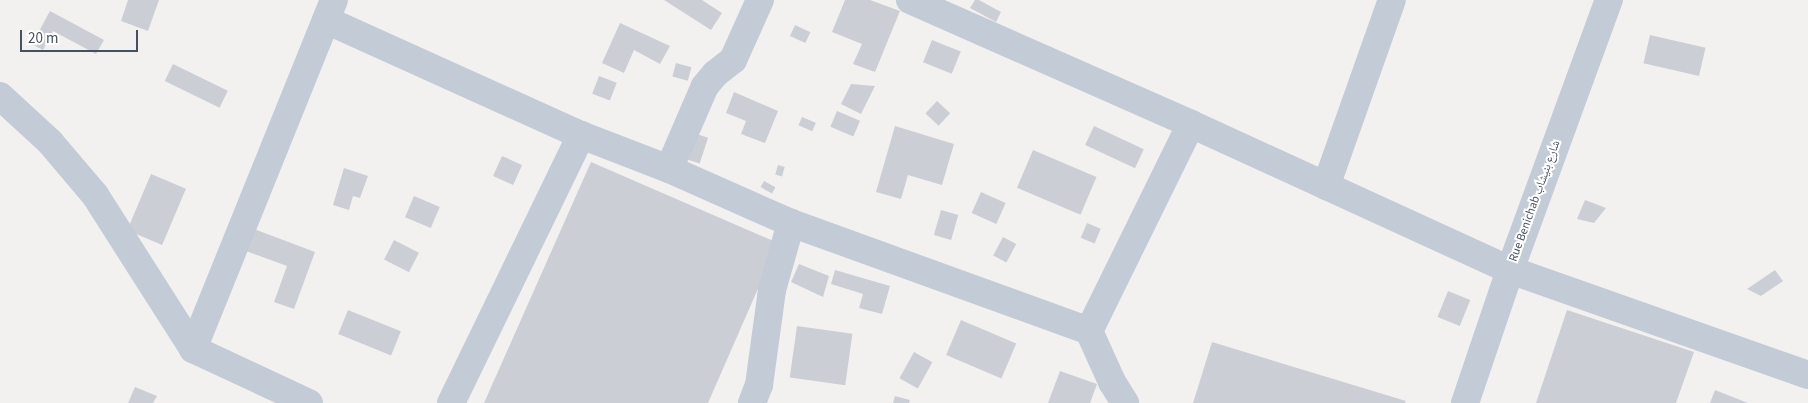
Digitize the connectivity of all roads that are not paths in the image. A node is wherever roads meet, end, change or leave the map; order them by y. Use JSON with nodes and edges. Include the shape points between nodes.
{"nodes":[{"id":1,"x":760,"y":0,"type":"edge"},
{"id":2,"x":910,"y":0,"type":"edge"},
{"id":3,"x":1392,"y":0,"type":"edge"},
{"id":4,"x":1609,"y":0,"type":"edge"},
{"id":5,"x":330,"y":10,"type":"edge"},
{"id":6,"x":0,"y":96,"type":"edge"},
{"id":7,"x":1191,"y":124,"type":"junction"},
{"id":8,"x":581,"y":135,"type":"junction"},
{"id":9,"x":669,"y":170,"type":"junction"},
{"id":10,"x":1326,"y":186,"type":"junction"},
{"id":11,"x":791,"y":223,"type":"junction"},
{"id":12,"x":1510,"y":270,"type":"junction"},
{"id":13,"x":1089,"y":331,"type":"junction"},
{"id":14,"x":193,"y":349,"type":"junction"},
{"id":15,"x":1808,"y":375,"type":"edge"},
{"id":16,"x":308,"y":403,"type":"edge"},
{"id":17,"x":451,"y":403,"type":"edge"},
{"id":18,"x":752,"y":403,"type":"edge"},
{"id":19,"x":1125,"y":403,"type":"edge"},
{"id":20,"x":1465,"y":403,"type":"edge"}],
"edges":[{"from":1,"to":9,"type":"street","via":[[733,60],[705,86]]},
{"from":2,"to":7,"type":"street"},
{"from":3,"to":10,"type":"street"},
{"from":4,"to":12,"type":"street","name":"Rue Benichab شارع بنيشاب"},
{"from":5,"to":8,"type":"street"},
{"from":5,"to":14,"type":"street"},
{"from":6,"to":14,"type":"street","via":[[50,142],[95,195]]},
{"from":7,"to":10,"type":"street"},
{"from":7,"to":13,"type":"street"},
{"from":8,"to":9,"type":"street"},
{"from":8,"to":17,"type":"street"},
{"from":9,"to":11,"type":"street"},
{"from":10,"to":12,"type":"street"},
{"from":11,"to":13,"type":"street"},
{"from":11,"to":18,"type":"street","via":[[772,290],[759,385]]},
{"from":12,"to":15,"type":"street"},
{"from":12,"to":20,"type":"street","name":"Rue Benichab شارع بنيشاب"},
{"from":13,"to":19,"type":"street"},
{"from":14,"to":16,"type":"street"}]}
